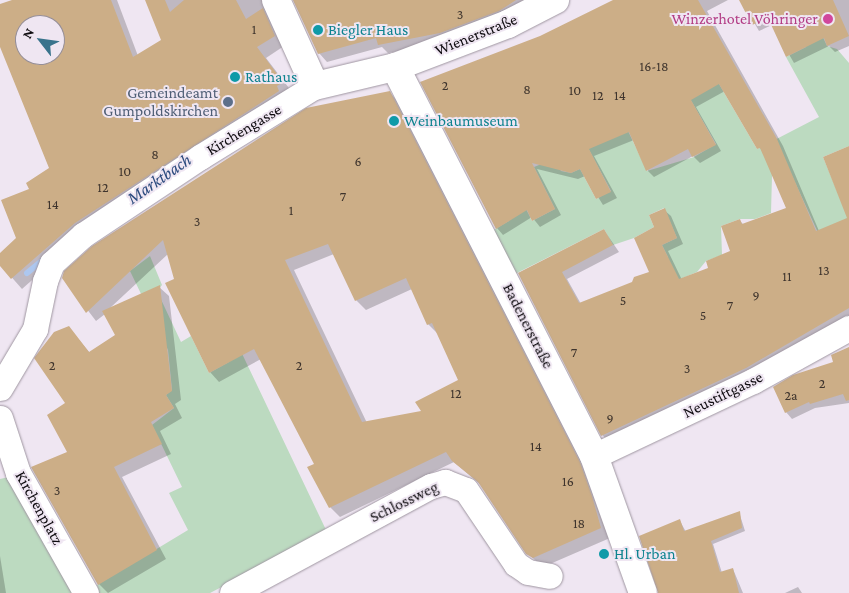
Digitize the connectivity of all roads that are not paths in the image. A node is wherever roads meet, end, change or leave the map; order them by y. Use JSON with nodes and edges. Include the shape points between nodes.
{"nodes":[{"id":1,"x":276,"y":0,"type":"edge"},
{"id":2,"x":555,"y":0,"type":"edge"},
{"id":3,"x":396,"y":67,"type":"junction"},
{"id":4,"x":315,"y":86,"type":"junction"},
{"id":5,"x":849,"y":328,"type":"edge"},
{"id":6,"x":0,"y":388,"type":"edge"},
{"id":7,"x":0,"y":418,"type":"edge"},
{"id":8,"x":594,"y":456,"type":"junction"},
{"id":9,"x":550,"y":576,"type":"dead end"},
{"id":10,"x":86,"y":593,"type":"edge"},
{"id":11,"x":232,"y":593,"type":"edge"},
{"id":12,"x":643,"y":593,"type":"edge"}],
"edges":[{"from":1,"to":4,"type":"main road"},
{"from":2,"to":3,"type":"main road","name":"Wienerstraße","via":[[508,24]]},
{"from":3,"to":4,"type":"main road","name":"Wienerstraße"},
{"from":3,"to":8,"type":"main road","name":"Badenerstraße"},
{"from":4,"to":6,"type":"street","name":"Kirchengasse","via":[[91,230],[52,263],[35,329]]},
{"from":5,"to":8,"type":"street","name":"Neustiftgasse","via":[[754,381]]},
{"from":7,"to":10,"type":"street","name":"Kirchenplatz","via":[[18,473]]},
{"from":8,"to":12,"type":"main road","name":"Badenerstraße"},
{"from":9,"to":11,"type":"street","name":"Schlossweg","via":[[520,568],[466,490],[445,482],[431,486]]}]}
